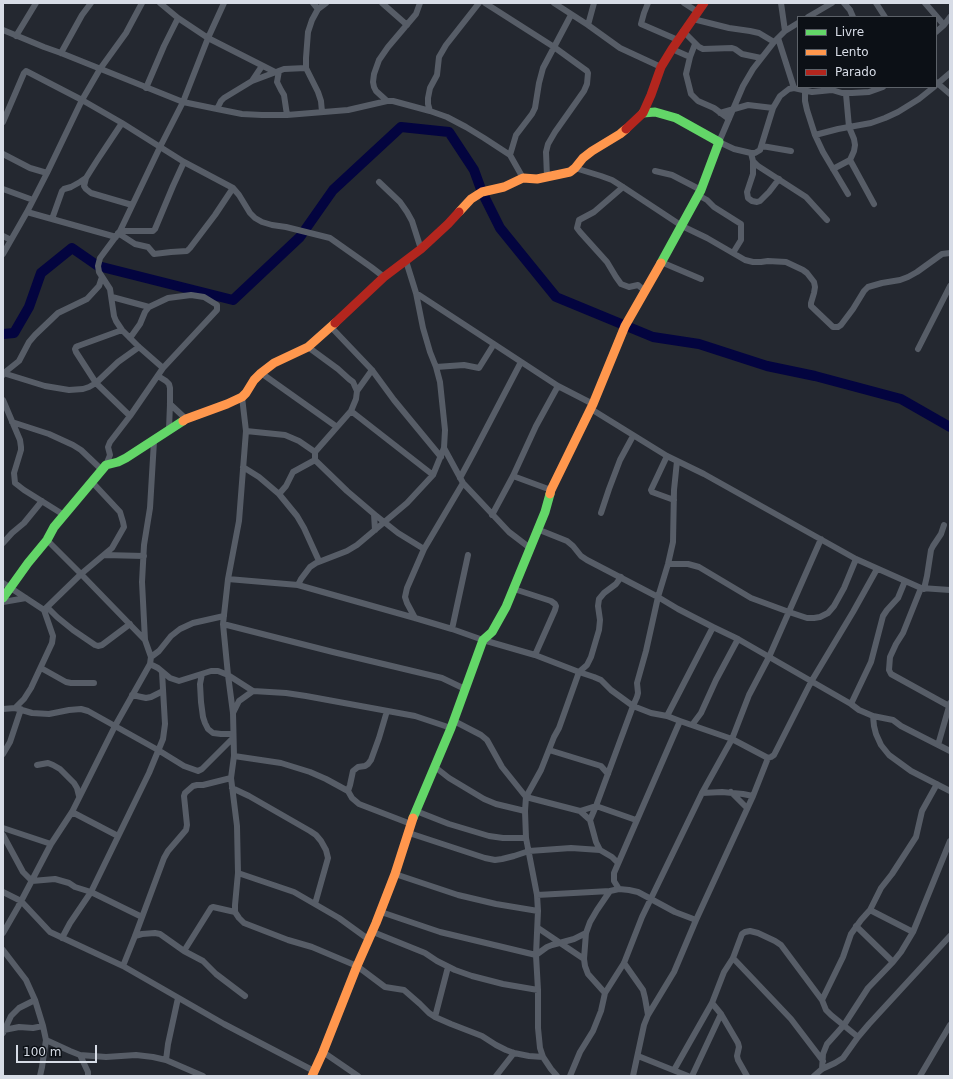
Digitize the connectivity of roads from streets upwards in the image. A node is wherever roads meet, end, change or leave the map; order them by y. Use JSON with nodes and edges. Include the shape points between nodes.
{"nodes":[{"id":1,"x":36,"y":3,"type":"edge"},
{"id":2,"x":90,"y":3,"type":"edge"},
{"id":3,"x":142,"y":3,"type":"edge"},
{"id":4,"x":224,"y":3,"type":"edge"},
{"id":5,"x":313,"y":3,"type":"edge"},
{"id":6,"x":326,"y":3,"type":"edge"},
{"id":7,"x":382,"y":3,"type":"edge"},
{"id":8,"x":420,"y":3,"type":"edge"},
{"id":9,"x":479,"y":3,"type":"edge"},
{"id":10,"x":485,"y":3,"type":"edge"},
{"id":11,"x":554,"y":3,"type":"edge"},
{"id":12,"x":594,"y":3,"type":"edge"},
{"id":13,"x":648,"y":3,"type":"edge"},
{"id":14,"x":684,"y":3,"type":"edge"},
{"id":15,"x":704,"y":3,"type":"edge"},
{"id":16,"x":781,"y":3,"type":"edge"},
{"id":17,"x":832,"y":3,"type":"edge"},
{"id":18,"x":844,"y":3,"type":"edge"},
{"id":19,"x":876,"y":3,"type":"edge"},
{"id":20,"x":925,"y":3,"type":"edge"},
{"id":21,"x":163,"y":4,"type":"edge"},
{"id":22,"x":318,"y":9,"type":"junction"},
{"id":23,"x":571,"y":15,"type":"junction"},
{"id":24,"x":696,"y":15,"type":"junction"},
{"id":25,"x":810,"y":16,"type":"edge"},
{"id":26,"x":853,"y":16,"type":"edge"},
{"id":27,"x":884,"y":16,"type":"edge"},
{"id":28,"x":936,"y":16,"type":"edge"},
{"id":29,"x":937,"y":17,"type":"edge"},
{"id":30,"x":950,"y":17,"type":"edge"},
{"id":31,"x":178,"y":18,"type":"junction"},
{"id":32,"x":797,"y":23,"type":"edge"},
{"id":33,"x":407,"y":25,"type":"junction"},
{"id":34,"x":588,"y":25,"type":"junction"},
{"id":35,"x":944,"y":25,"type":"junction"},
{"id":36,"x":3,"y":30,"type":"edge"},
{"id":37,"x":683,"y":31,"type":"junction"},
{"id":38,"x":785,"y":31,"type":"junction"},
{"id":39,"x":937,"y":31,"type":"edge"},
{"id":40,"x":16,"y":36,"type":"junction"},
{"id":41,"x":208,"y":38,"type":"junction"},
{"id":42,"x":678,"y":40,"type":"junction"},
{"id":43,"x":776,"y":40,"type":"junction"},
{"id":44,"x":695,"y":44,"type":"junction"},
{"id":45,"x":554,"y":48,"type":"junction"},
{"id":46,"x":672,"y":49,"type":"junction"},
{"id":47,"x":61,"y":53,"type":"junction"},
{"id":48,"x":690,"y":57,"type":"junction"},
{"id":49,"x":761,"y":58,"type":"junction"},
{"id":50,"x":262,"y":66,"type":"junction"},
{"id":51,"x":661,"y":67,"type":"junction"},
{"id":52,"x":306,"y":68,"type":"junction"},
{"id":53,"x":100,"y":69,"type":"junction"},
{"id":54,"x":277,"y":71,"type":"junction"},
{"id":55,"x":950,"y":73,"type":"edge"},
{"id":56,"x":252,"y":81,"type":"junction"},
{"id":57,"x":937,"y":84,"type":"edge"},
{"id":58,"x":937,"y":86,"type":"edge"},
{"id":59,"x":146,"y":88,"type":"junction"},
{"id":60,"x":794,"y":88,"type":"junction"},
{"id":61,"x":879,"y":88,"type":"edge"},
{"id":62,"x":932,"y":88,"type":"edge"},
{"id":63,"x":819,"y":89,"type":"edge"},
{"id":64,"x":805,"y":91,"type":"junction"},
{"id":65,"x":846,"y":94,"type":"junction"},
{"id":66,"x":950,"y":94,"type":"edge"},
{"id":67,"x":82,"y":100,"type":"junction"},
{"id":68,"x":387,"y":101,"type":"junction"},
{"id":69,"x":183,"y":102,"type":"junction"},
{"id":70,"x":773,"y":108,"type":"junction"},
{"id":71,"x":217,"y":109,"type":"junction"},
{"id":72,"x":733,"y":110,"type":"junction"},
{"id":73,"x":430,"y":111,"type":"junction"},
{"id":74,"x":322,"y":112,"type":"junction"},
{"id":75,"x":643,"y":113,"type":"junction"},
{"id":76,"x":720,"y":113,"type":"junction"},
{"id":77,"x":287,"y":115,"type":"junction"},
{"id":78,"x":729,"y":119,"type":"junction"},
{"id":79,"x":3,"y":122,"type":"edge"},
{"id":80,"x":122,"y":124,"type":"junction"},
{"id":81,"x":849,"y":127,"type":"junction"},
{"id":82,"x":816,"y":135,"type":"junction"},
{"id":83,"x":719,"y":142,"type":"junction"},
{"id":84,"x":762,"y":146,"type":"junction"},
{"id":85,"x":160,"y":147,"type":"junction"},
{"id":86,"x":791,"y":151,"type":"dead end"},
{"id":87,"x":3,"y":154,"type":"edge"},
{"id":88,"x":751,"y":154,"type":"junction"},
{"id":89,"x":510,"y":155,"type":"junction"},
{"id":90,"x":850,"y":160,"type":"junction"},
{"id":91,"x":753,"y":161,"type":"junction"},
{"id":92,"x":184,"y":162,"type":"junction"},
{"id":93,"x":575,"y":168,"type":"junction"},
{"id":94,"x":833,"y":169,"type":"junction"},
{"id":95,"x":655,"y":171,"type":"dead end"},
{"id":96,"x":47,"y":173,"type":"junction"},
{"id":97,"x":547,"y":177,"type":"junction"},
{"id":98,"x":86,"y":178,"type":"junction"},
{"id":99,"x":523,"y":178,"type":"junction"},
{"id":100,"x":779,"y":179,"type":"junction"},
{"id":101,"x":379,"y":182,"type":"dead end"},
{"id":102,"x":623,"y":187,"type":"junction"},
{"id":103,"x":3,"y":188,"type":"edge"},
{"id":104,"x":233,"y":188,"type":"junction"},
{"id":105,"x":700,"y":192,"type":"junction"},
{"id":106,"x":848,"y":194,"type":"dead end"},
{"id":107,"x":33,"y":200,"type":"junction"},
{"id":108,"x":874,"y":204,"type":"dead end"},
{"id":109,"x":132,"y":205,"type":"junction"},
{"id":110,"x":27,"y":212,"type":"junction"},
{"id":111,"x":52,"y":219,"type":"junction"},
{"id":112,"x":827,"y":220,"type":"dead end"},
{"id":113,"x":682,"y":226,"type":"junction"},
{"id":114,"x":128,"y":231,"type":"junction"},
{"id":115,"x":118,"y":234,"type":"junction"},
{"id":116,"x":3,"y":236,"type":"edge"},
{"id":117,"x":11,"y":240,"type":"junction"},
{"id":118,"x":132,"y":242,"type":"junction"},
{"id":119,"x":422,"y":249,"type":"junction"},
{"id":120,"x":733,"y":253,"type":"junction"},
{"id":121,"x":950,"y":253,"type":"edge"},
{"id":122,"x":3,"y":254,"type":"edge"},
{"id":123,"x":406,"y":261,"type":"junction"},
{"id":124,"x":661,"y":262,"type":"junction"},
{"id":125,"x":384,"y":277,"type":"junction"},
{"id":126,"x":102,"y":278,"type":"junction"},
{"id":127,"x":701,"y":279,"type":"dead end"},
{"id":128,"x":950,"y":286,"type":"edge"},
{"id":129,"x":645,"y":290,"type":"junction"},
{"id":130,"x":416,"y":293,"type":"junction"},
{"id":131,"x":112,"y":297,"type":"junction"},
{"id":132,"x":149,"y":307,"type":"junction"},
{"id":133,"x":331,"y":327,"type":"junction"},
{"id":134,"x":122,"y":330,"type":"junction"},
{"id":135,"x":130,"y":338,"type":"junction"},
{"id":136,"x":494,"y":344,"type":"junction"},
{"id":137,"x":139,"y":347,"type":"junction"},
{"id":138,"x":308,"y":347,"type":"junction"},
{"id":139,"x":918,"y":349,"type":"dead end"},
{"id":140,"x":521,"y":362,"type":"junction"},
{"id":141,"x":436,"y":367,"type":"junction"},
{"id":142,"x":163,"y":368,"type":"junction"},
{"id":143,"x":372,"y":370,"type":"junction"},
{"id":144,"x":261,"y":372,"type":"junction"},
{"id":145,"x":3,"y":374,"type":"edge"},
{"id":146,"x":158,"y":376,"type":"junction"},
{"id":147,"x":96,"y":383,"type":"junction"},
{"id":148,"x":558,"y":386,"type":"junction"},
{"id":149,"x":357,"y":391,"type":"junction"},
{"id":150,"x":242,"y":397,"type":"junction"},
{"id":151,"x":3,"y":400,"type":"edge"},
{"id":152,"x":170,"y":404,"type":"junction"},
{"id":153,"x":592,"y":406,"type":"junction"},
{"id":154,"x":351,"y":411,"type":"junction"},
{"id":155,"x":130,"y":416,"type":"junction"},
{"id":156,"x":186,"y":419,"type":"junction"},
{"id":157,"x":12,"y":422,"type":"junction"},
{"id":158,"x":337,"y":428,"type":"junction"},
{"id":159,"x":169,"y":430,"type":"junction"},
{"id":160,"x":246,"y":431,"type":"junction"},
{"id":161,"x":634,"y":436,"type":"junction"},
{"id":162,"x":154,"y":441,"type":"junction"},
{"id":163,"x":444,"y":448,"type":"junction"},
{"id":164,"x":315,"y":452,"type":"junction"},
{"id":165,"x":441,"y":456,"type":"junction"},
{"id":166,"x":667,"y":456,"type":"junction"},
{"id":167,"x":315,"y":460,"type":"junction"},
{"id":168,"x":677,"y":461,"type":"junction"},
{"id":169,"x":104,"y":467,"type":"junction"},
{"id":170,"x":243,"y":467,"type":"junction"},
{"id":171,"x":432,"y":475,"type":"junction"},
{"id":172,"x":513,"y":476,"type":"junction"},
{"id":173,"x":462,"y":480,"type":"junction"},
{"id":174,"x":92,"y":482,"type":"junction"},
{"id":175,"x":551,"y":490,"type":"junction"},
{"id":176,"x":279,"y":494,"type":"junction"},
{"id":177,"x":674,"y":500,"type":"junction"},
{"id":178,"x":42,"y":501,"type":"junction"},
{"id":179,"x":601,"y":513,"type":"dead end"},
{"id":180,"x":64,"y":514,"type":"junction"},
{"id":181,"x":374,"y":514,"type":"junction"},
{"id":182,"x":492,"y":515,"type":"junction"},
{"id":183,"x":385,"y":523,"type":"junction"},
{"id":184,"x":944,"y":525,"type":"dead end"},
{"id":185,"x":538,"y":529,"type":"junction"},
{"id":186,"x":375,"y":530,"type":"junction"},
{"id":187,"x":821,"y":539,"type":"junction"},
{"id":188,"x":47,"y":540,"type":"junction"},
{"id":189,"x":3,"y":543,"type":"edge"},
{"id":190,"x":530,"y":548,"type":"junction"},
{"id":191,"x":424,"y":549,"type":"junction"},
{"id":192,"x":104,"y":555,"type":"junction"},
{"id":193,"x":468,"y":555,"type":"dead end"},
{"id":194,"x":144,"y":556,"type":"junction"},
{"id":195,"x":856,"y":559,"type":"junction"},
{"id":196,"x":319,"y":561,"type":"junction"},
{"id":197,"x":668,"y":564,"type":"junction"},
{"id":198,"x":877,"y":569,"type":"junction"},
{"id":199,"x":81,"y":574,"type":"junction"},
{"id":200,"x":621,"y":577,"type":"junction"},
{"id":201,"x":228,"y":579,"type":"junction"},
{"id":202,"x":905,"y":581,"type":"junction"},
{"id":203,"x":7,"y":585,"type":"edge"},
{"id":204,"x":298,"y":585,"type":"junction"},
{"id":205,"x":922,"y":588,"type":"junction"},
{"id":206,"x":514,"y":589,"type":"junction"},
{"id":207,"x":950,"y":590,"type":"edge"},
{"id":208,"x":658,"y":597,"type":"junction"},
{"id":209,"x":3,"y":598,"type":"edge"},
{"id":210,"x":26,"y":598,"type":"junction"},
{"id":211,"x":3,"y":602,"type":"edge"},
{"id":212,"x":46,"y":609,"type":"junction"},
{"id":213,"x":790,"y":612,"type":"junction"},
{"id":214,"x":224,"y":616,"type":"junction"},
{"id":215,"x":415,"y":618,"type":"junction"},
{"id":216,"x":130,"y":624,"type":"junction"},
{"id":217,"x":223,"y":624,"type":"junction"},
{"id":218,"x":713,"y":627,"type":"junction"},
{"id":219,"x":452,"y":629,"type":"junction"},
{"id":220,"x":738,"y":639,"type":"junction"},
{"id":221,"x":145,"y":640,"type":"junction"},
{"id":222,"x":484,"y":640,"type":"junction"},
{"id":223,"x":535,"y":655,"type":"junction"},
{"id":224,"x":151,"y":657,"type":"junction"},
{"id":225,"x":769,"y":657,"type":"junction"},
{"id":226,"x":150,"y":664,"type":"junction"},
{"id":227,"x":40,"y":668,"type":"junction"},
{"id":228,"x":162,"y":672,"type":"junction"},
{"id":229,"x":579,"y":672,"type":"junction"},
{"id":230,"x":202,"y":674,"type":"junction"},
{"id":231,"x":228,"y":675,"type":"junction"},
{"id":232,"x":811,"y":682,"type":"junction"},
{"id":233,"x":94,"y":683,"type":"dead end"},
{"id":234,"x":465,"y":689,"type":"junction"},
{"id":235,"x":163,"y":690,"type":"junction"},
{"id":236,"x":253,"y":691,"type":"junction"},
{"id":237,"x":132,"y":695,"type":"junction"},
{"id":238,"x":851,"y":704,"type":"junction"},
{"id":239,"x":950,"y":704,"type":"edge"},
{"id":240,"x":633,"y":706,"type":"junction"},
{"id":241,"x":3,"y":709,"type":"edge"},
{"id":242,"x":18,"y":709,"type":"junction"},
{"id":243,"x":387,"y":711,"type":"junction"},
{"id":244,"x":232,"y":713,"type":"junction"},
{"id":245,"x":667,"y":716,"type":"junction"},
{"id":246,"x":873,"y":716,"type":"junction"},
{"id":247,"x":680,"y":721,"type":"junction"},
{"id":248,"x":452,"y":724,"type":"junction"},
{"id":249,"x":692,"y":725,"type":"junction"},
{"id":250,"x":115,"y":726,"type":"junction"},
{"id":251,"x":233,"y":736,"type":"junction"},
{"id":252,"x":732,"y":739,"type":"junction"},
{"id":253,"x":938,"y":745,"type":"junction"},
{"id":254,"x":158,"y":750,"type":"junction"},
{"id":255,"x":549,"y":750,"type":"junction"},
{"id":256,"x":950,"y":751,"type":"edge"},
{"id":257,"x":3,"y":754,"type":"edge"},
{"id":258,"x":234,"y":756,"type":"junction"},
{"id":259,"x":768,"y":758,"type":"junction"},
{"id":260,"x":37,"y":765,"type":"dead end"},
{"id":261,"x":434,"y":767,"type":"junction"},
{"id":262,"x":608,"y":774,"type":"junction"},
{"id":263,"x":231,"y":778,"type":"junction"},
{"id":264,"x":937,"y":784,"type":"junction"},
{"id":265,"x":232,"y":788,"type":"junction"},
{"id":266,"x":348,"y":791,"type":"junction"},
{"id":267,"x":950,"y":791,"type":"edge"},
{"id":268,"x":731,"y":792,"type":"junction"},
{"id":269,"x":702,"y":793,"type":"junction"},
{"id":270,"x":79,"y":796,"type":"junction"},
{"id":271,"x":753,"y":796,"type":"junction"},
{"id":272,"x":526,"y":797,"type":"junction"},
{"id":273,"x":596,"y":806,"type":"junction"},
{"id":274,"x":747,"y":808,"type":"junction"},
{"id":275,"x":416,"y":811,"type":"junction"},
{"id":276,"x":580,"y":811,"type":"junction"},
{"id":277,"x":72,"y":812,"type":"junction"},
{"id":278,"x":525,"y":812,"type":"junction"},
{"id":279,"x":590,"y":820,"type":"junction"},
{"id":280,"x":636,"y":820,"type":"junction"},
{"id":281,"x":3,"y":828,"type":"edge"},
{"id":282,"x":410,"y":828,"type":"junction"},
{"id":283,"x":3,"y":835,"type":"edge"},
{"id":284,"x":118,"y":836,"type":"junction"},
{"id":285,"x":526,"y":838,"type":"junction"},
{"id":286,"x":950,"y":841,"type":"edge"},
{"id":287,"x":51,"y":844,"type":"junction"},
{"id":288,"x":529,"y":850,"type":"junction"},
{"id":289,"x":600,"y":850,"type":"junction"},
{"id":290,"x":618,"y":863,"type":"junction"},
{"id":291,"x":238,"y":873,"type":"junction"},
{"id":292,"x":395,"y":874,"type":"junction"},
{"id":293,"x":32,"y":881,"type":"junction"},
{"id":294,"x":619,"y":889,"type":"junction"},
{"id":295,"x":610,"y":891,"type":"junction"},
{"id":296,"x":3,"y":892,"type":"edge"},
{"id":297,"x":91,"y":892,"type":"junction"},
{"id":298,"x":537,"y":895,"type":"junction"},
{"id":299,"x":651,"y":899,"type":"junction"},
{"id":300,"x":21,"y":901,"type":"junction"},
{"id":301,"x":315,"y":904,"type":"junction"},
{"id":302,"x":870,"y":910,"type":"junction"},
{"id":303,"x":538,"y":911,"type":"junction"},
{"id":304,"x":236,"y":912,"type":"junction"},
{"id":305,"x":381,"y":912,"type":"junction"},
{"id":306,"x":142,"y":917,"type":"junction"},
{"id":307,"x":696,"y":920,"type":"junction"},
{"id":308,"x":856,"y":926,"type":"junction"},
{"id":309,"x":538,"y":928,"type":"junction"},
{"id":310,"x":912,"y":932,"type":"junction"},
{"id":311,"x":3,"y":933,"type":"edge"},
{"id":312,"x":586,"y":933,"type":"junction"},
{"id":313,"x":135,"y":936,"type":"junction"},
{"id":314,"x":370,"y":936,"type":"junction"},
{"id":315,"x":950,"y":936,"type":"edge"},
{"id":316,"x":62,"y":938,"type":"junction"},
{"id":317,"x":559,"y":943,"type":"junction"},
{"id":318,"x":3,"y":950,"type":"edge"},
{"id":319,"x":184,"y":951,"type":"junction"},
{"id":320,"x":536,"y":955,"type":"junction"},
{"id":321,"x":733,"y":958,"type":"junction"},
{"id":322,"x":584,"y":959,"type":"junction"},
{"id":323,"x":894,"y":962,"type":"junction"},
{"id":324,"x":624,"y":963,"type":"junction"},
{"id":325,"x":123,"y":966,"type":"junction"},
{"id":326,"x":357,"y":966,"type":"junction"},
{"id":327,"x":448,"y":967,"type":"junction"},
{"id":328,"x":538,"y":990,"type":"junction"},
{"id":329,"x":605,"y":993,"type":"junction"},
{"id":330,"x":245,"y":996,"type":"dead end"},
{"id":331,"x":178,"y":998,"type":"junction"},
{"id":332,"x":35,"y":1000,"type":"junction"},
{"id":333,"x":822,"y":1000,"type":"junction"},
{"id":334,"x":712,"y":1003,"type":"junction"},
{"id":335,"x":721,"y":1014,"type":"junction"},
{"id":336,"x":648,"y":1015,"type":"junction"},
{"id":337,"x":435,"y":1017,"type":"junction"},
{"id":338,"x":844,"y":1025,"type":"junction"},
{"id":339,"x":950,"y":1025,"type":"edge"},
{"id":340,"x":43,"y":1026,"type":"junction"},
{"id":341,"x":4,"y":1032,"type":"edge"},
{"id":342,"x":858,"y":1037,"type":"junction"},
{"id":343,"x":46,"y":1040,"type":"junction"},
{"id":344,"x":323,"y":1052,"type":"junction"},
{"id":345,"x":514,"y":1053,"type":"junction"},
{"id":346,"x":80,"y":1055,"type":"junction"},
{"id":347,"x":638,"y":1056,"type":"junction"},
{"id":348,"x":543,"y":1057,"type":"junction"},
{"id":349,"x":166,"y":1060,"type":"junction"},
{"id":350,"x":823,"y":1061,"type":"junction"},
{"id":351,"x":822,"y":1069,"type":"junction"},
{"id":352,"x":674,"y":1070,"type":"junction"},
{"id":353,"x":313,"y":1073,"type":"edge"},
{"id":354,"x":355,"y":1075,"type":"edge"},
{"id":355,"x":40,"y":1076,"type":"edge"},
{"id":356,"x":88,"y":1076,"type":"edge"},
{"id":357,"x":203,"y":1076,"type":"edge"},
{"id":358,"x":496,"y":1076,"type":"edge"},
{"id":359,"x":557,"y":1076,"type":"edge"},
{"id":360,"x":570,"y":1076,"type":"edge"},
{"id":361,"x":633,"y":1076,"type":"edge"},
{"id":362,"x":688,"y":1076,"type":"edge"},
{"id":363,"x":692,"y":1076,"type":"edge"},
{"id":364,"x":747,"y":1076,"type":"edge"},
{"id":365,"x":814,"y":1076,"type":"edge"},
{"id":366,"x":920,"y":1076,"type":"edge"}],
"edges":[{"from":1,"to":40,"type":"street"},
{"from":2,"to":47,"type":"street"},
{"from":3,"to":53,"type":"street","via":[[126,33]]},
{"from":4,"to":41,"type":"street"},
{"from":5,"to":22,"type":"street"},
{"from":6,"to":22,"type":"street"},
{"from":7,"to":33,"type":"street"},
{"from":8,"to":33,"type":"street","via":[[416,14]]},
{"from":9,"to":73,"type":"street","via":[[439,57],[437,75],[428,98]]},
{"from":10,"to":45,"type":"street"},
{"from":11,"to":23,"type":"street"},
{"from":12,"to":34,"type":"street"},
{"from":13,"to":42,"type":"street","via":[[641,24]]},
{"from":14,"to":24,"type":"street"},
{"from":15,"to":24,"type":"street"},
{"from":16,"to":38,"type":"street"},
{"from":17,"to":25,"type":"street"},
{"from":18,"to":26,"type":"street"},
{"from":19,"to":27,"type":"street"},
{"from":20,"to":28,"type":"street"},
{"from":21,"to":31,"type":"street"},
{"from":22,"to":52,"type":"street","via":[[308,32]]},
{"from":23,"to":34,"type":"street"},
{"from":23,"to":45,"type":"street"},
{"from":24,"to":37,"type":"street"},
{"from":24,"to":43,"type":"street","via":[[729,28],[759,33]]},
{"from":29,"to":35,"type":"street"},
{"from":30,"to":35,"type":"street"},
{"from":31,"to":41,"type":"street"},
{"from":31,"to":59,"type":"street"},
{"from":32,"to":38,"type":"street"},
{"from":33,"to":68,"type":"street","via":[[379,60],[374,74],[374,87]]},
{"from":34,"to":51,"type":"street","via":[[620,48]]},
{"from":35,"to":39,"type":"street"},
{"from":36,"to":40,"type":"street"},
{"from":37,"to":42,"type":"street"},
{"from":37,"to":44,"type":"street"},
{"from":38,"to":43,"type":"street"},
{"from":40,"to":47,"type":"street"},
{"from":41,"to":50,"type":"street"},
{"from":41,"to":69,"type":"street"},
{"from":42,"to":46,"type":"street"},
{"from":43,"to":49,"type":"street"},
{"from":43,"to":60,"type":"street"},
{"from":44,"to":48,"type":"street"},
{"from":44,"to":49,"type":"street","via":[[706,49],[732,48],[742,54]]},
{"from":45,"to":89,"type":"street","via":[[543,68],[535,108],[516,135]]},
{"from":45,"to":97,"type":"street","via":[[587,70],[589,76],[584,91],[548,144]]},
{"from":46,"to":48,"type":"street"},
{"from":46,"to":51,"type":"street"},
{"from":47,"to":53,"type":"street"},
{"from":48,"to":76,"type":"street","via":[[686,74],[691,94],[698,101]]},
{"from":49,"to":72,"type":"street","via":[[743,86]]},
{"from":50,"to":54,"type":"street"},
{"from":50,"to":56,"type":"street"},
{"from":51,"to":75,"type":"street"},
{"from":52,"to":54,"type":"street"},
{"from":52,"to":74,"type":"street","via":[[318,92]]},
{"from":53,"to":59,"type":"street"},
{"from":53,"to":67,"type":"street"},
{"from":54,"to":56,"type":"street"},
{"from":54,"to":77,"type":"street","via":[[277,82],[284,95]]},
{"from":55,"to":57,"type":"street"},
{"from":56,"to":71,"type":"street","via":[[224,98]]},
{"from":58,"to":66,"type":"street"},
{"from":59,"to":69,"type":"street"},
{"from":60,"to":64,"type":"street"},
{"from":60,"to":70,"type":"street","via":[[780,96]]},
{"from":61,"to":65,"type":"street","via":[[869,92]]},
{"from":62,"to":81,"type":"street","via":[[898,112],[871,123]]},
{"from":63,"to":64,"type":"street"},
{"from":63,"to":65,"type":"street"},
{"from":64,"to":82,"type":"street","via":[[807,110]]},
{"from":65,"to":81,"type":"street"},
{"from":67,"to":79,"type":"street","via":[[26,71]]},
{"from":67,"to":80,"type":"street"},
{"from":67,"to":96,"type":"street"},
{"from":68,"to":73,"type":"street"},
{"from":68,"to":74,"type":"street","via":[[356,109]]},
{"from":69,"to":71,"type":"street"},
{"from":69,"to":85,"type":"street"},
{"from":70,"to":72,"type":"street","via":[[748,105]]},
{"from":70,"to":84,"type":"street"},
{"from":71,"to":77,"type":"street","via":[[242,114]]},
{"from":72,"to":76,"type":"street"},
{"from":72,"to":78,"type":"street"},
{"from":73,"to":89,"type":"street","via":[[466,127]]},
{"from":74,"to":77,"type":"street"},
{"from":75,"to":83,"type":"street","via":[[655,112],[676,118]]},
{"from":75,"to":93,"type":"street","via":[[620,134],[592,150]]},
{"from":76,"to":78,"type":"street"},
{"from":78,"to":83,"type":"street"},
{"from":80,"to":85,"type":"street"},
{"from":80,"to":98,"type":"street"},
{"from":81,"to":82,"type":"street"},
{"from":81,"to":90,"type":"street","via":[[855,145]]},
{"from":82,"to":94,"type":"street"},
{"from":83,"to":88,"type":"street"},
{"from":83,"to":105,"type":"street"},
{"from":84,"to":86,"type":"street"},
{"from":84,"to":88,"type":"street","via":[[760,150]]},
{"from":85,"to":92,"type":"street"},
{"from":85,"to":109,"type":"street"},
{"from":87,"to":96,"type":"street","via":[[30,168]]},
{"from":88,"to":91,"type":"street"},
{"from":89,"to":99,"type":"street"},
{"from":90,"to":94,"type":"street"},
{"from":90,"to":108,"type":"street"},
{"from":91,"to":100,"type":"street"},
{"from":91,"to":100,"type":"street","via":[[753,174],[747,192],[748,198],[752,201],[760,200]]},
{"from":92,"to":104,"type":"street"},
{"from":92,"to":114,"type":"street","via":[[153,232]]},
{"from":93,"to":97,"type":"street","via":[[570,172]]},
{"from":93,"to":102,"type":"street","via":[[602,176]]},
{"from":94,"to":106,"type":"street"},
{"from":95,"to":105,"type":"street","via":[[672,175]]},
{"from":96,"to":107,"type":"street"},
{"from":97,"to":99,"type":"street"},
{"from":98,"to":109,"type":"street","via":[[84,186],[91,193]]},
{"from":98,"to":111,"type":"street","via":[[62,191]]},
{"from":99,"to":119,"type":"street","via":[[504,187],[476,195]]},
{"from":100,"to":112,"type":"street","via":[[806,197]]},
{"from":101,"to":119,"type":"street","via":[[407,212]]},
{"from":102,"to":113,"type":"street"},
{"from":102,"to":129,"type":"street","via":[[594,212],[579,220],[578,228],[607,262],[621,284],[629,287],[638,285]]},
{"from":103,"to":107,"type":"street"},
{"from":104,"to":118,"type":"street","via":[[187,250],[154,254],[148,247]]},
{"from":104,"to":125,"type":"street","via":[[255,218],[272,225],[330,238]]},
{"from":105,"to":113,"type":"street"},
{"from":105,"to":120,"type":"street","via":[[714,207],[741,224],[741,237]]},
{"from":107,"to":110,"type":"street"},
{"from":109,"to":115,"type":"street"},
{"from":110,"to":111,"type":"street"},
{"from":110,"to":117,"type":"street"},
{"from":111,"to":115,"type":"street"},
{"from":113,"to":120,"type":"street"},
{"from":113,"to":124,"type":"street"},
{"from":114,"to":115,"type":"street"},
{"from":114,"to":118,"type":"street"},
{"from":115,"to":118,"type":"street"},
{"from":115,"to":126,"type":"street","via":[[100,258],[98,266]]},
{"from":116,"to":117,"type":"street"},
{"from":117,"to":122,"type":"street"},
{"from":119,"to":123,"type":"street"},
{"from":120,"to":121,"type":"street","via":[[753,262],[786,262],[803,270],[814,282],[811,306],[833,327],[838,327],[868,287],[908,278],[942,254]]},
{"from":123,"to":125,"type":"street"},
{"from":123,"to":130,"type":"street"},
{"from":124,"to":127,"type":"street"},
{"from":124,"to":129,"type":"street"},
{"from":125,"to":133,"type":"street"},
{"from":126,"to":131,"type":"street"},
{"from":126,"to":145,"type":"street","via":[[99,286],[87,299],[58,313],[35,335],[19,361]]},
{"from":128,"to":139,"type":"street"},
{"from":129,"to":153,"type":"street","via":[[625,326]]},
{"from":130,"to":136,"type":"street"},
{"from":130,"to":141,"type":"street","via":[[423,328]]},
{"from":131,"to":132,"type":"street"},
{"from":131,"to":134,"type":"street","via":[[114,316]]},
{"from":132,"to":135,"type":"street"},
{"from":132,"to":142,"type":"street","via":[[168,298],[191,295],[204,297],[217,305],[217,310]]},
{"from":133,"to":138,"type":"street"},
{"from":133,"to":143,"type":"street"},
{"from":134,"to":135,"type":"street"},
{"from":134,"to":147,"type":"street","via":[[76,347],[76,352]]},
{"from":135,"to":137,"type":"street"},
{"from":136,"to":140,"type":"street"},
{"from":136,"to":141,"type":"street","via":[[479,368],[464,365]]},
{"from":137,"to":142,"type":"street"},
{"from":137,"to":147,"type":"street"},
{"from":138,"to":144,"type":"street"},
{"from":138,"to":149,"type":"street","via":[[353,382]]},
{"from":140,"to":148,"type":"street"},
{"from":140,"to":173,"type":"street"},
{"from":141,"to":163,"type":"street","via":[[445,430]]},
{"from":142,"to":146,"type":"street"},
{"from":143,"to":149,"type":"street"},
{"from":143,"to":165,"type":"street"},
{"from":144,"to":150,"type":"street"},
{"from":144,"to":158,"type":"street"},
{"from":145,"to":147,"type":"street","via":[[69,390],[89,387]]},
{"from":146,"to":152,"type":"street","via":[[169,384]]},
{"from":146,"to":155,"type":"street"},
{"from":147,"to":155,"type":"street"},
{"from":148,"to":153,"type":"street"},
{"from":148,"to":172,"type":"street"},
{"from":149,"to":154,"type":"street"},
{"from":150,"to":156,"type":"street"},
{"from":150,"to":160,"type":"street"},
{"from":151,"to":157,"type":"street"},
{"from":152,"to":156,"type":"street"},
{"from":152,"to":159,"type":"street"},
{"from":153,"to":161,"type":"street"},
{"from":153,"to":175,"type":"street"},
{"from":154,"to":158,"type":"street"},
{"from":154,"to":171,"type":"street"},
{"from":155,"to":169,"type":"street","via":[[110,442],[110,456]]},
{"from":156,"to":159,"type":"street"},
{"from":157,"to":169,"type":"street","via":[[50,434],[73,445]]},
{"from":157,"to":178,"type":"street","via":[[21,447],[14,473],[15,483]]},
{"from":158,"to":164,"type":"street"},
{"from":159,"to":162,"type":"street"},
{"from":160,"to":164,"type":"street","via":[[284,435]]},
{"from":160,"to":170,"type":"street"},
{"from":161,"to":166,"type":"street"},
{"from":161,"to":179,"type":"street","via":[[620,460]]},
{"from":162,"to":169,"type":"street","via":[[118,462]]},
{"from":162,"to":194,"type":"street"},
{"from":163,"to":165,"type":"street"},
{"from":163,"to":173,"type":"street"},
{"from":164,"to":167,"type":"street"},
{"from":165,"to":171,"type":"street"},
{"from":166,"to":168,"type":"street"},
{"from":166,"to":177,"type":"street","via":[[651,490]]},
{"from":167,"to":176,"type":"street","via":[[293,472]]},
{"from":167,"to":181,"type":"street"},
{"from":168,"to":177,"type":"street"},
{"from":168,"to":187,"type":"street"},
{"from":169,"to":174,"type":"street"},
{"from":170,"to":176,"type":"street"},
{"from":170,"to":201,"type":"street","via":[[239,521]]},
{"from":171,"to":183,"type":"street","via":[[408,503]]},
{"from":172,"to":175,"type":"street"},
{"from":172,"to":182,"type":"street"},
{"from":173,"to":182,"type":"street"},
{"from":173,"to":191,"type":"street"},
{"from":174,"to":180,"type":"street"},
{"from":174,"to":192,"type":"street","via":[[118,509],[124,527],[112,548]]},
{"from":175,"to":185,"type":"street"},
{"from":176,"to":196,"type":"street","via":[[297,516]]},
{"from":177,"to":197,"type":"street","via":[[673,542]]},
{"from":178,"to":180,"type":"street"},
{"from":178,"to":189,"type":"street"},
{"from":180,"to":188,"type":"street"},
{"from":181,"to":183,"type":"street"},
{"from":181,"to":186,"type":"street"},
{"from":182,"to":190,"type":"street"},
{"from":183,"to":186,"type":"street"},
{"from":183,"to":191,"type":"street"},
{"from":184,"to":205,"type":"street","via":[[932,546],[927,576]]},
{"from":185,"to":190,"type":"street"},
{"from":185,"to":200,"type":"street","via":[[567,541],[581,556]]},
{"from":186,"to":196,"type":"street","via":[[347,551]]},
{"from":187,"to":195,"type":"street"},
{"from":187,"to":213,"type":"street"},
{"from":188,"to":199,"type":"street"},
{"from":188,"to":203,"type":"street"},
{"from":190,"to":206,"type":"street"},
{"from":191,"to":215,"type":"street","via":[[405,593]]},
{"from":192,"to":194,"type":"street"},
{"from":192,"to":199,"type":"street"},
{"from":193,"to":219,"type":"street"},
{"from":194,"to":221,"type":"street","via":[[142,582]]},
{"from":195,"to":198,"type":"street"},
{"from":195,"to":213,"type":"street","via":[[834,606],[828,613],[820,617],[807,618]]},
{"from":196,"to":204,"type":"street","via":[[310,567]]},
{"from":197,"to":208,"type":"street"},
{"from":197,"to":213,"type":"street","via":[[699,567],[751,598]]},
{"from":198,"to":202,"type":"street"},
{"from":198,"to":232,"type":"street"},
{"from":199,"to":212,"type":"street"},
{"from":199,"to":216,"type":"street"},
{"from":200,"to":208,"type":"street"},
{"from":200,"to":229,"type":"street","via":[[599,598],[599,630],[587,665]]},
{"from":201,"to":204,"type":"street"},
{"from":201,"to":214,"type":"street"},
{"from":202,"to":205,"type":"street"},
{"from":202,"to":238,"type":"street","via":[[898,598],[883,616],[871,662]]},
{"from":203,"to":209,"type":"street"},
{"from":203,"to":210,"type":"street"},
{"from":204,"to":215,"type":"street"},
{"from":205,"to":207,"type":"street"},
{"from":205,"to":239,"type":"street","via":[[890,656],[889,670],[891,674]]},
{"from":206,"to":222,"type":"street","via":[[492,632]]},
{"from":206,"to":223,"type":"street","via":[[551,601],[556,606]]},
{"from":208,"to":218,"type":"street"},
{"from":208,"to":240,"type":"street"},
{"from":210,"to":211,"type":"street"},
{"from":210,"to":212,"type":"street"},
{"from":212,"to":216,"type":"street","via":[[98,646],[102,646]]},
{"from":212,"to":227,"type":"street","via":[[53,639]]},
{"from":213,"to":225,"type":"street"},
{"from":214,"to":217,"type":"street"},
{"from":214,"to":224,"type":"street","via":[[193,623],[180,629]]},
{"from":215,"to":219,"type":"street"},
{"from":216,"to":221,"type":"street"},
{"from":217,"to":231,"type":"street"},
{"from":217,"to":234,"type":"street","via":[[442,678]]},
{"from":218,"to":220,"type":"street"},
{"from":218,"to":245,"type":"street"},
{"from":219,"to":222,"type":"street"},
{"from":220,"to":225,"type":"street"},
{"from":220,"to":249,"type":"street","via":[[701,713]]},
{"from":221,"to":224,"type":"street"},
{"from":222,"to":223,"type":"street"},
{"from":222,"to":234,"type":"street"},
{"from":223,"to":229,"type":"street"},
{"from":224,"to":226,"type":"street"},
{"from":225,"to":232,"type":"street"},
{"from":225,"to":252,"type":"street","via":[[749,695]]},
{"from":226,"to":228,"type":"street"},
{"from":226,"to":237,"type":"street"},
{"from":227,"to":233,"type":"street","via":[[66,682]]},
{"from":227,"to":242,"type":"street"},
{"from":228,"to":230,"type":"street","via":[[179,681]]},
{"from":228,"to":235,"type":"street"},
{"from":229,"to":240,"type":"street","via":[[601,680]]},
{"from":229,"to":255,"type":"street"},
{"from":230,"to":231,"type":"street","via":[[218,671]]},
{"from":230,"to":251,"type":"street","via":[[200,684],[205,723],[212,733]]},
{"from":231,"to":236,"type":"street"},
{"from":231,"to":244,"type":"street"},
{"from":232,"to":238,"type":"street"},
{"from":232,"to":259,"type":"street","via":[[774,755]]},
{"from":234,"to":248,"type":"street"},
{"from":235,"to":237,"type":"street","via":[[146,698]]},
{"from":235,"to":254,"type":"street","via":[[165,729]]},
{"from":236,"to":243,"type":"street","via":[[286,693]]},
{"from":236,"to":244,"type":"street","via":[[239,701]]},
{"from":237,"to":250,"type":"street"},
{"from":238,"to":246,"type":"street"},
{"from":239,"to":253,"type":"street"},
{"from":240,"to":245,"type":"street"},
{"from":240,"to":262,"type":"street"},
{"from":241,"to":242,"type":"street"},
{"from":242,"to":250,"type":"street","via":[[49,714],[69,710],[88,711]]},
{"from":242,"to":257,"type":"street","via":[[10,742]]},
{"from":243,"to":248,"type":"street"},
{"from":243,"to":266,"type":"street","via":[[371,760],[353,771]]},
{"from":244,"to":251,"type":"street"},
{"from":245,"to":247,"type":"street"},
{"from":246,"to":253,"type":"street","via":[[893,720]]},
{"from":246,"to":264,"type":"street","via":[[876,734],[889,755],[911,771]]},
{"from":247,"to":249,"type":"street"},
{"from":247,"to":280,"type":"street"},
{"from":248,"to":261,"type":"street"},
{"from":248,"to":272,"type":"street","via":[[488,740],[497,760]]},
{"from":249,"to":252,"type":"street"},
{"from":250,"to":254,"type":"street"},
{"from":250,"to":270,"type":"street"},
{"from":251,"to":254,"type":"street","via":[[198,771],[184,766]]},
{"from":251,"to":258,"type":"street"},
{"from":252,"to":259,"type":"street"},
{"from":252,"to":269,"type":"street"},
{"from":253,"to":256,"type":"street"},
{"from":254,"to":284,"type":"street"},
{"from":255,"to":262,"type":"street","via":[[600,766]]},
{"from":255,"to":272,"type":"street"},
{"from":258,"to":263,"type":"street"},
{"from":258,"to":266,"type":"street","via":[[295,767]]},
{"from":259,"to":271,"type":"street"},
{"from":260,"to":270,"type":"street","via":[[48,763],[60,770],[74,783]]},
{"from":261,"to":275,"type":"street"},
{"from":261,"to":278,"type":"street","via":[[496,804]]},
{"from":262,"to":273,"type":"street"},
{"from":263,"to":265,"type":"street"},
{"from":263,"to":306,"type":"street","via":[[193,786],[185,792],[186,830],[164,858]]},
{"from":264,"to":267,"type":"street"},
{"from":264,"to":302,"type":"street","via":[[922,811],[916,836],[881,888]]},
{"from":265,"to":291,"type":"street","via":[[237,826]]},
{"from":265,"to":301,"type":"street","via":[[310,831],[321,841],[328,858]]},
{"from":266,"to":282,"type":"street","via":[[359,804]]},
{"from":268,"to":269,"type":"street"},
{"from":268,"to":271,"type":"street"},
{"from":268,"to":274,"type":"street"},
{"from":269,"to":299,"type":"street"},
{"from":270,"to":277,"type":"street"},
{"from":271,"to":274,"type":"street"},
{"from":272,"to":276,"type":"street"},
{"from":272,"to":278,"type":"street"},
{"from":273,"to":276,"type":"street"},
{"from":273,"to":279,"type":"street"},
{"from":273,"to":280,"type":"street"},
{"from":274,"to":307,"type":"street"},
{"from":275,"to":282,"type":"street"},
{"from":275,"to":285,"type":"street","via":[[489,836]]},
{"from":276,"to":279,"type":"street"},
{"from":277,"to":284,"type":"street"},
{"from":277,"to":287,"type":"street"},
{"from":278,"to":285,"type":"street"},
{"from":279,"to":289,"type":"street"},
{"from":280,"to":290,"type":"street"},
{"from":281,"to":287,"type":"street"},
{"from":282,"to":288,"type":"street","via":[[494,860]]},
{"from":282,"to":292,"type":"street"},
{"from":283,"to":293,"type":"street","via":[[23,872]]},
{"from":284,"to":297,"type":"street"},
{"from":285,"to":288,"type":"street"},
{"from":286,"to":310,"type":"street"},
{"from":287,"to":293,"type":"street"},
{"from":288,"to":289,"type":"street"},
{"from":288,"to":298,"type":"street"},
{"from":289,"to":290,"type":"street"},
{"from":290,"to":294,"type":"street","via":[[613,877]]},
{"from":291,"to":301,"type":"street","via":[[294,892]]},
{"from":291,"to":304,"type":"street"},
{"from":292,"to":303,"type":"street","via":[[458,895]]},
{"from":292,"to":305,"type":"street"},
{"from":293,"to":297,"type":"street","via":[[54,879]]},
{"from":293,"to":300,"type":"street"},
{"from":294,"to":295,"type":"street"},
{"from":294,"to":299,"type":"street","via":[[638,892]]},
{"from":295,"to":298,"type":"street"},
{"from":295,"to":312,"type":"street"},
{"from":296,"to":300,"type":"street"},
{"from":297,"to":306,"type":"street"},
{"from":297,"to":316,"type":"street"},
{"from":298,"to":303,"type":"street"},
{"from":299,"to":307,"type":"street"},
{"from":299,"to":324,"type":"street"},
{"from":300,"to":311,"type":"street"},
{"from":300,"to":316,"type":"street","via":[[50,932]]},
{"from":301,"to":314,"type":"street"},
{"from":302,"to":308,"type":"street"},
{"from":302,"to":310,"type":"street"},
{"from":303,"to":309,"type":"street"},
{"from":304,"to":319,"type":"street","via":[[211,908]]},
{"from":304,"to":326,"type":"street","via":[[244,923]]},
{"from":305,"to":314,"type":"street"},
{"from":305,"to":320,"type":"street","via":[[440,932]]},
{"from":306,"to":313,"type":"street"},
{"from":307,"to":336,"type":"street","via":[[674,972]]},
{"from":308,"to":323,"type":"street"},
{"from":308,"to":333,"type":"street"},
{"from":309,"to":317,"type":"street"},
{"from":309,"to":320,"type":"street"},
{"from":310,"to":323,"type":"street"},
{"from":312,"to":317,"type":"street"},
{"from":312,"to":322,"type":"street"},
{"from":313,"to":319,"type":"street","via":[[160,934]]},
{"from":313,"to":325,"type":"street"},
{"from":314,"to":326,"type":"street"},
{"from":314,"to":327,"type":"street","via":[[425,953]]},
{"from":315,"to":342,"type":"street"},
{"from":316,"to":325,"type":"street"},
{"from":317,"to":320,"type":"street","via":[[547,947]]},
{"from":317,"to":322,"type":"street"},
{"from":318,"to":332,"type":"street","via":[[26,980]]},
{"from":319,"to":330,"type":"street","via":[[203,962]]},
{"from":320,"to":328,"type":"street"},
{"from":321,"to":333,"type":"street","via":[[745,932],[758,933],[775,941],[781,945]]},
{"from":321,"to":334,"type":"street","via":[[724,972]]},
{"from":321,"to":350,"type":"street","via":[[791,1020]]},
{"from":322,"to":329,"type":"street","via":[[588,974]]},
{"from":323,"to":338,"type":"street","via":[[868,988]]},
{"from":324,"to":329,"type":"street"},
{"from":324,"to":336,"type":"street","via":[[643,990]]},
{"from":325,"to":331,"type":"street"},
{"from":326,"to":337,"type":"street","via":[[385,987],[404,990]]},
{"from":326,"to":344,"type":"street"},
{"from":327,"to":328,"type":"street","via":[[478,978]]},
{"from":327,"to":337,"type":"street"},
{"from":328,"to":348,"type":"street","via":[[538,1028]]},
{"from":329,"to":360,"type":"street","via":[[601,1011]]},
{"from":331,"to":349,"type":"street"},
{"from":331,"to":353,"type":"street"},
{"from":332,"to":340,"type":"street"},
{"from":332,"to":341,"type":"street","via":[[19,1008],[11,1016]]},
{"from":333,"to":338,"type":"street","via":[[826,1010]]},
{"from":334,"to":335,"type":"street"},
{"from":334,"to":352,"type":"street"},
{"from":335,"to":363,"type":"street"},
{"from":335,"to":364,"type":"street","via":[[738,1043],[738,1060]]},
{"from":336,"to":347,"type":"street"},
{"from":337,"to":345,"type":"street","via":[[482,1036]]},
{"from":338,"to":342,"type":"street"},
{"from":338,"to":350,"type":"street","via":[[827,1044]]},
{"from":339,"to":366,"type":"street"},
{"from":340,"to":341,"type":"street","via":[[19,1027]]},
{"from":340,"to":343,"type":"street"},
{"from":342,"to":351,"type":"street","via":[[842,1058]]},
{"from":343,"to":346,"type":"street"},
{"from":343,"to":355,"type":"street"},
{"from":344,"to":353,"type":"street"},
{"from":344,"to":354,"type":"street"},
{"from":345,"to":348,"type":"street"},
{"from":345,"to":358,"type":"street"},
{"from":346,"to":349,"type":"street","via":[[136,1055]]},
{"from":346,"to":356,"type":"street"},
{"from":347,"to":352,"type":"street"},
{"from":347,"to":361,"type":"street"},
{"from":348,"to":359,"type":"street"},
{"from":349,"to":357,"type":"street"},
{"from":350,"to":351,"type":"street"},
{"from":351,"to":365,"type":"street"},
{"from":352,"to":362,"type":"street"}]}
